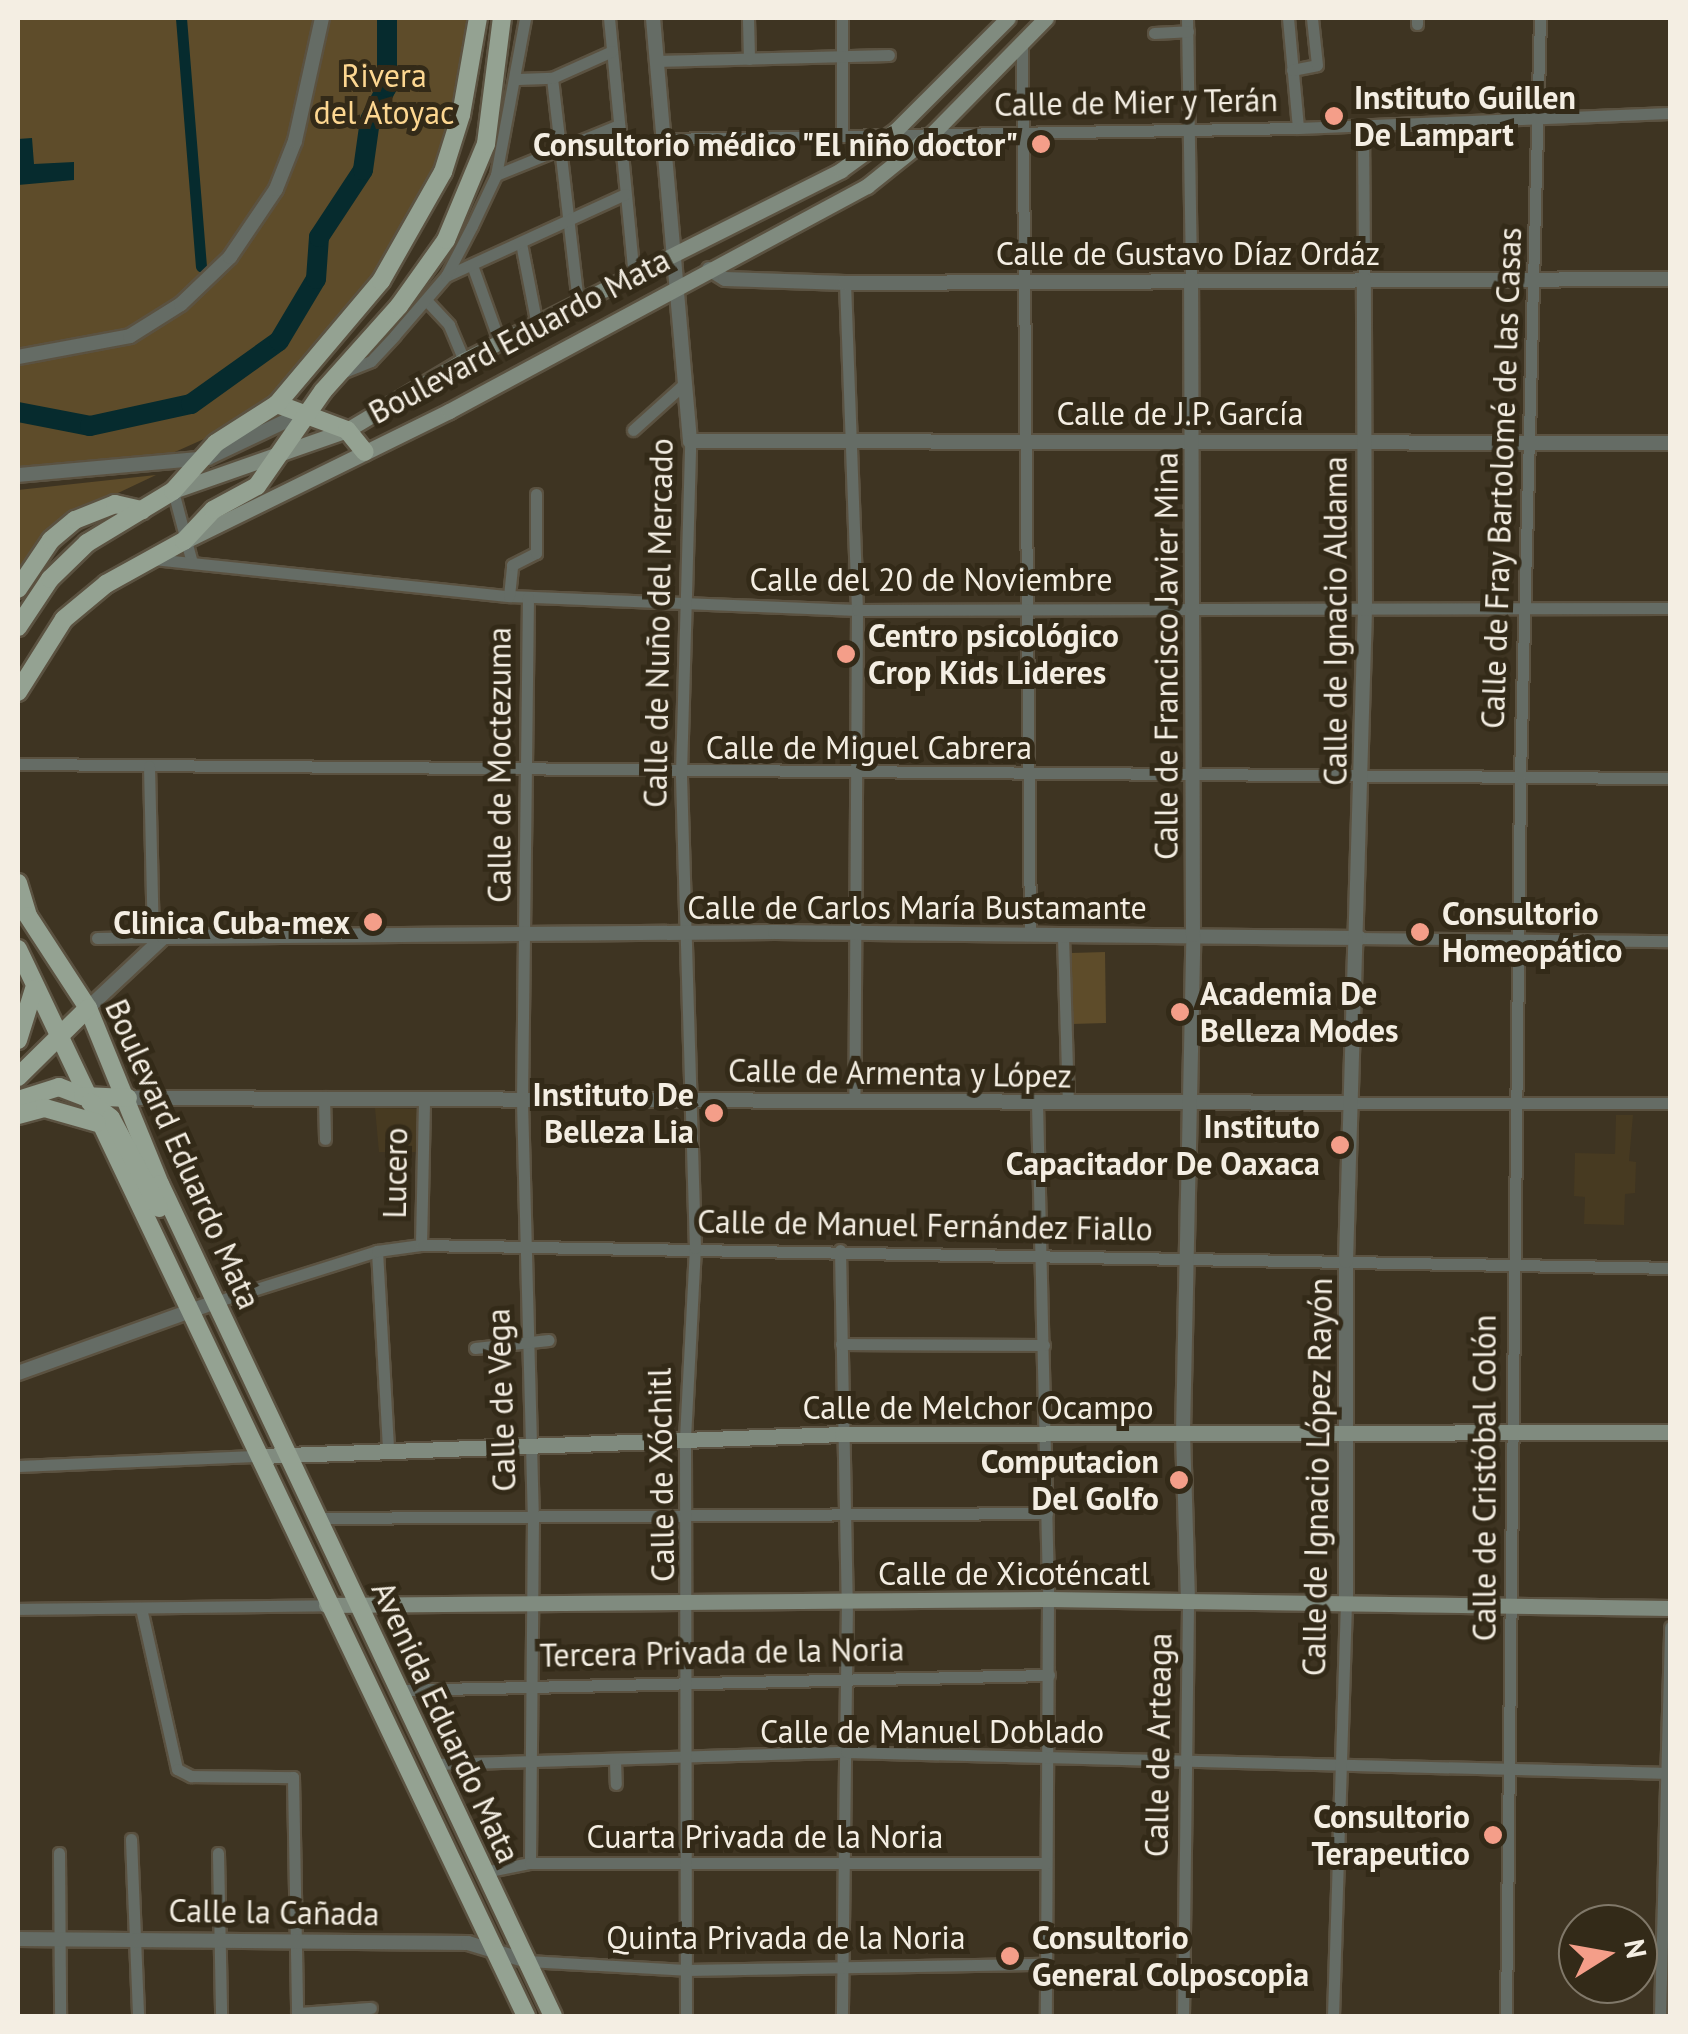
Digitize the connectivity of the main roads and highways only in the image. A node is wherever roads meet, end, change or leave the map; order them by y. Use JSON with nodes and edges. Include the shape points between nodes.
{"nodes":[{"id":1,"x":478,"y":18,"type":"edge"},
{"id":2,"x":502,"y":18,"type":"edge"},
{"id":3,"x":1008,"y":18,"type":"edge"},
{"id":4,"x":1046,"y":18,"type":"edge"},
{"id":5,"x":300,"y":378,"type":"junction"},
{"id":6,"x":322,"y":391,"type":"junction"},
{"id":7,"x":277,"y":404,"type":"junction"},
{"id":8,"x":308,"y":412,"type":"junction"},
{"id":9,"x":347,"y":430,"type":"junction"},
{"id":10,"x":364,"y":452,"type":"junction"},
{"id":11,"x":278,"y":458,"type":"junction"},
{"id":12,"x":173,"y":491,"type":"junction"},
{"id":13,"x":142,"y":510,"type":"junction"},
{"id":14,"x":184,"y":541,"type":"junction"},
{"id":15,"x":18,"y":590,"type":"edge"},
{"id":16,"x":18,"y":629,"type":"edge"},
{"id":17,"x":44,"y":644,"type":"junction"},
{"id":18,"x":18,"y":653,"type":"edge"},
{"id":19,"x":18,"y":692,"type":"edge"},
{"id":20,"x":18,"y":882,"type":"edge"},
{"id":21,"x":23,"y":909,"type":"edge"},
{"id":22,"x":18,"y":948,"type":"edge"},
{"id":23,"x":34,"y":988,"type":"junction"},
{"id":24,"x":88,"y":1008,"type":"junction"},
{"id":25,"x":56,"y":1039,"type":"junction"},
{"id":26,"x":18,"y":1040,"type":"edge"},
{"id":27,"x":18,"y":1077,"type":"edge"},
{"id":28,"x":83,"y":1096,"type":"junction"},
{"id":29,"x":128,"y":1098,"type":"junction"},
{"id":30,"x":18,"y":1100,"type":"edge"},
{"id":31,"x":18,"y":1115,"type":"edge"},
{"id":32,"x":97,"y":1123,"type":"junction"},
{"id":33,"x":200,"y":1271,"type":"junction"},
{"id":34,"x":1670,"y":1432,"type":"edge"},
{"id":35,"x":286,"y":1454,"type":"junction"},
{"id":36,"x":261,"y":1456,"type":"junction"},
{"id":37,"x":326,"y":1606,"type":"junction"},
{"id":38,"x":358,"y":1608,"type":"junction"},
{"id":39,"x":1670,"y":1608,"type":"edge"},
{"id":40,"x":526,"y":2016,"type":"edge"},
{"id":41,"x":553,"y":2016,"type":"edge"}],
"edges":[{"from":1,"to":5,"type":"main road","via":[[461,115],[423,212],[381,281]]},
{"from":2,"to":6,"type":"main road","via":[[486,144],[446,240]]},
{"from":3,"to":9,"type":"main road","name":"Boulevard Eduardo Mata","via":[[895,131],[841,170],[464,360]]},
{"from":4,"to":10,"type":"main road","name":"Boulevard Eduardo Mata","via":[[933,133],[867,186]]},
{"from":5,"to":6,"type":"main road","via":[[308,394]]},
{"from":5,"to":7,"type":"main road"},
{"from":6,"to":8,"type":"main road"},
{"from":7,"to":8,"type":"main road"},
{"from":7,"to":12,"type":"main road","via":[[216,444]]},
{"from":8,"to":9,"type":"main road"},
{"from":8,"to":11,"type":"main road"},
{"from":9,"to":10,"type":"main road"},
{"from":9,"to":11,"type":"main road","name":"Boulevard Eduardo Mata"},
{"from":10,"to":14,"type":"main road","name":"Boulevard Eduardo Mata"},
{"from":11,"to":12,"type":"main road","name":"Boulevard Eduardo Mata"},
{"from":11,"to":14,"type":"main road","via":[[257,486],[213,510]]},
{"from":12,"to":13,"type":"main road","name":"Boulevard Eduardo Mata"},
{"from":13,"to":15,"type":"main road","via":[[115,504],[75,520],[51,540]]},
{"from":13,"to":16,"type":"main road","name":"Boulevard Eduardo Mata","via":[[70,558]]},
{"from":14,"to":17,"type":"main road","name":"Boulevard Eduardo Mata","via":[[106,584]]},
{"from":16,"to":17,"type":"main road"},
{"from":17,"to":18,"type":"main road"},
{"from":17,"to":19,"type":"main road","name":"Boulevard Eduardo Mata"},
{"from":20,"to":21,"type":"main road","name":"Boulevard Eduardo Mata"},
{"from":21,"to":24,"type":"main road","name":"Boulevard Eduardo Mata"},
{"from":22,"to":23,"type":"main road","name":"Boulevard Eduardo Mata"},
{"from":23,"to":25,"type":"main road","name":"Boulevard Eduardo Mata"},
{"from":23,"to":26,"type":"main road"},
{"from":24,"to":25,"type":"main road"},
{"from":24,"to":29,"type":"main road","name":"Boulevard Eduardo Mata"},
{"from":25,"to":27,"type":"main road"},
{"from":25,"to":28,"type":"main road","name":"Boulevard Eduardo Mata"},
{"from":28,"to":29,"type":"main road"},
{"from":28,"to":30,"type":"main road","via":[[60,1087]]},
{"from":28,"to":32,"type":"main road","name":"Boulevard Eduardo Mata"},
{"from":28,"to":33,"type":"main road","via":[[111,1118],[168,1227]]},
{"from":29,"to":33,"type":"main road","name":"Boulevard Eduardo Mata"},
{"from":31,"to":32,"type":"main road","via":[[45,1108]]},
{"from":32,"to":36,"type":"main road","name":"Boulevard Eduardo Mata"},
{"from":33,"to":35,"type":"main road","name":"Boulevard Eduardo Mata"},
{"from":34,"to":35,"type":"main road","name":"Calle de Melchor Ocampo","via":[[842,1434]]},
{"from":35,"to":36,"type":"main road","name":"Calle de Melchor Ocampo"},
{"from":35,"to":38,"type":"main road","name":"Avenida Eduardo Mata"},
{"from":36,"to":37,"type":"main road","name":"Avenida Eduardo Mata"},
{"from":37,"to":38,"type":"main road","name":"Calle de Xicoténcatl"},
{"from":37,"to":40,"type":"main road","name":"Avenida Eduardo Mata"},
{"from":38,"to":39,"type":"main road","name":"Calle de Xicoténcatl","via":[[1048,1598]]},
{"from":38,"to":41,"type":"main road","name":"Avenida Eduardo Mata"}]}
